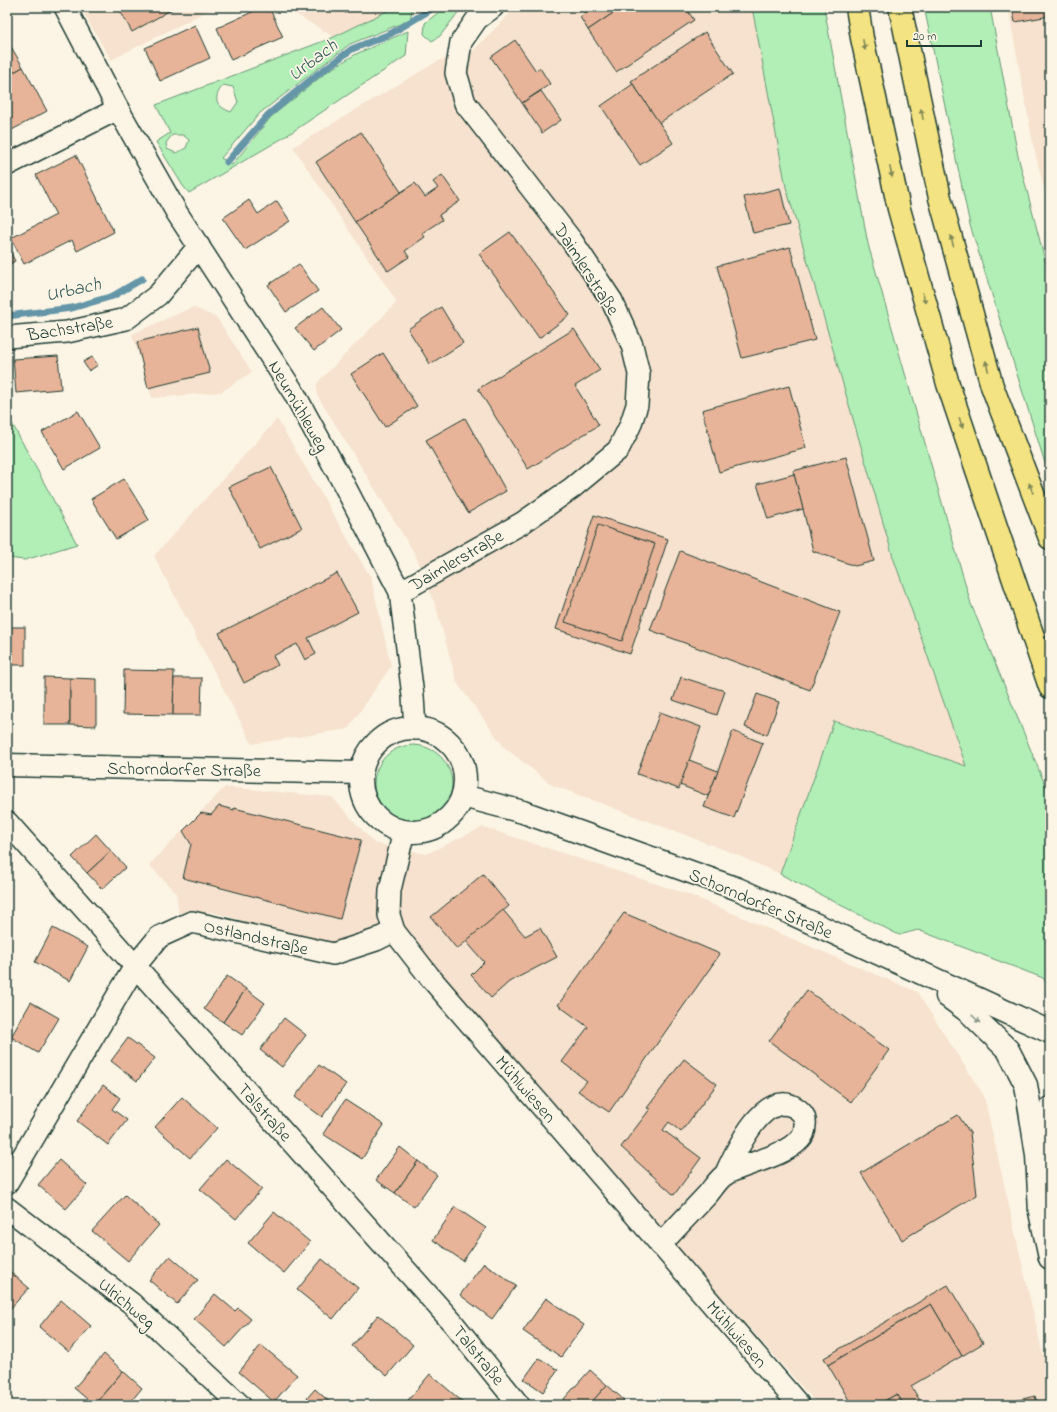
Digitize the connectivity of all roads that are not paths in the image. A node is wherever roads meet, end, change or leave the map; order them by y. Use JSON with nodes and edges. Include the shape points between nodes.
{"nodes":[{"id":1,"x":64,"y":7,"type":"edge"},
{"id":2,"x":493,"y":7,"type":"edge"},
{"id":3,"x":857,"y":7,"type":"edge"},
{"id":4,"x":900,"y":7,"type":"edge"},
{"id":5,"x":118,"y":109,"type":"junction"},
{"id":6,"x":7,"y":165,"type":"edge"},
{"id":7,"x":199,"y":246,"type":"junction"},
{"id":8,"x":7,"y":337,"type":"edge"},
{"id":9,"x":1050,"y":538,"type":"edge"},
{"id":10,"x":400,"y":592,"type":"junction"},
{"id":11,"x":1050,"y":687,"type":"edge"},
{"id":12,"x":415,"y":728,"type":"junction"},
{"id":13,"x":7,"y":765,"type":"edge"},
{"id":14,"x":361,"y":773,"type":"junction"},
{"id":15,"x":463,"y":796,"type":"junction"},
{"id":16,"x":7,"y":822,"type":"edge"},
{"id":17,"x":404,"y":831,"type":"junction"},
{"id":18,"x":394,"y":931,"type":"junction"},
{"id":19,"x":135,"y":966,"type":"junction"},
{"id":20,"x":912,"y":970,"type":"junction"},
{"id":21,"x":1050,"y":1032,"type":"edge"},
{"id":22,"x":1050,"y":1108,"type":"edge"},
{"id":23,"x":1037,"y":1155,"type":"junction"},
{"id":24,"x":725,"y":1174,"type":"dead end"},
{"id":25,"x":7,"y":1183,"type":"edge"},
{"id":26,"x":7,"y":1208,"type":"edge"},
{"id":27,"x":660,"y":1245,"type":"junction"},
{"id":28,"x":1050,"y":1258,"type":"edge"},
{"id":29,"x":240,"y":1405,"type":"edge"},
{"id":30,"x":519,"y":1405,"type":"edge"},
{"id":31,"x":799,"y":1405,"type":"edge"}],
"edges":[{"from":1,"to":5,"type":"street","name":"Neumühleweg"},
{"from":2,"to":10,"type":"street","name":"Daimlerstraße","via":[[477,19],[461,42],[456,72],[465,103],[572,241],[612,301],[632,345],[640,374],[637,405],[618,450],[572,488],[522,522]]},
{"from":3,"to":11,"type":"highway","one_way":true,"via":[[899,209],[948,384]]},
{"from":9,"to":4,"type":"highway","one_way":true,"via":[[992,386],[940,198]]},
{"from":5,"to":6,"type":"street"},
{"from":5,"to":7,"type":"street","name":"Neumühleweg","via":[[177,213]]},
{"from":7,"to":8,"type":"street","name":"Bachstraße","via":[[158,295],[126,319],[67,332]]},
{"from":7,"to":10,"type":"street","name":"Neumühleweg","via":[[294,393]]},
{"from":10,"to":12,"type":"street","name":"Neumühleweg"},
{"from":12,"to":14,"type":"street","via":[[400,730],[386,736],[374,746]]},
{"from":12,"to":15,"type":"street","via":[[430,731],[454,748],[462,762],[465,777]]},
{"from":13,"to":14,"type":"street","name":"Schorndorfer Straße"},
{"from":14,"to":17,"type":"street","via":[[363,796],[374,815],[392,828]]},
{"from":15,"to":17,"type":"street","via":[[458,808],[446,821],[431,830],[414,833]]},
{"from":15,"to":20,"type":"street","name":"Schorndorfer Straße","via":[[523,812],[738,889]]},
{"from":16,"to":19,"type":"street","name":"Talstraße"},
{"from":17,"to":18,"type":"street","via":[[390,890],[389,915]]},
{"from":18,"to":19,"type":"street","name":"Ostlandstraße","via":[[376,940],[333,954],[192,922],[159,937]]},
{"from":18,"to":27,"type":"street","name":"Mühlwiesen","via":[[429,976]]},
{"from":19,"to":25,"type":"street","name":"Ostlandstraße"},
{"from":19,"to":30,"type":"street","name":"Talstraße","via":[[453,1323]]},
{"from":20,"to":21,"type":"street","name":"Schorndorfer Straße"},
{"from":20,"to":23,"type":"street","one_way":true,"via":[[970,1013],[1008,1050],[1026,1086]]},
{"from":22,"to":23,"type":"street"},
{"from":23,"to":28,"type":"street","via":[[1040,1212]]},
{"from":24,"to":27,"type":"street"},
{"from":26,"to":29,"type":"street","name":"Ulrichweg","via":[[131,1303]]},
{"from":27,"to":31,"type":"street","name":"Mühlwiesen"}]}
